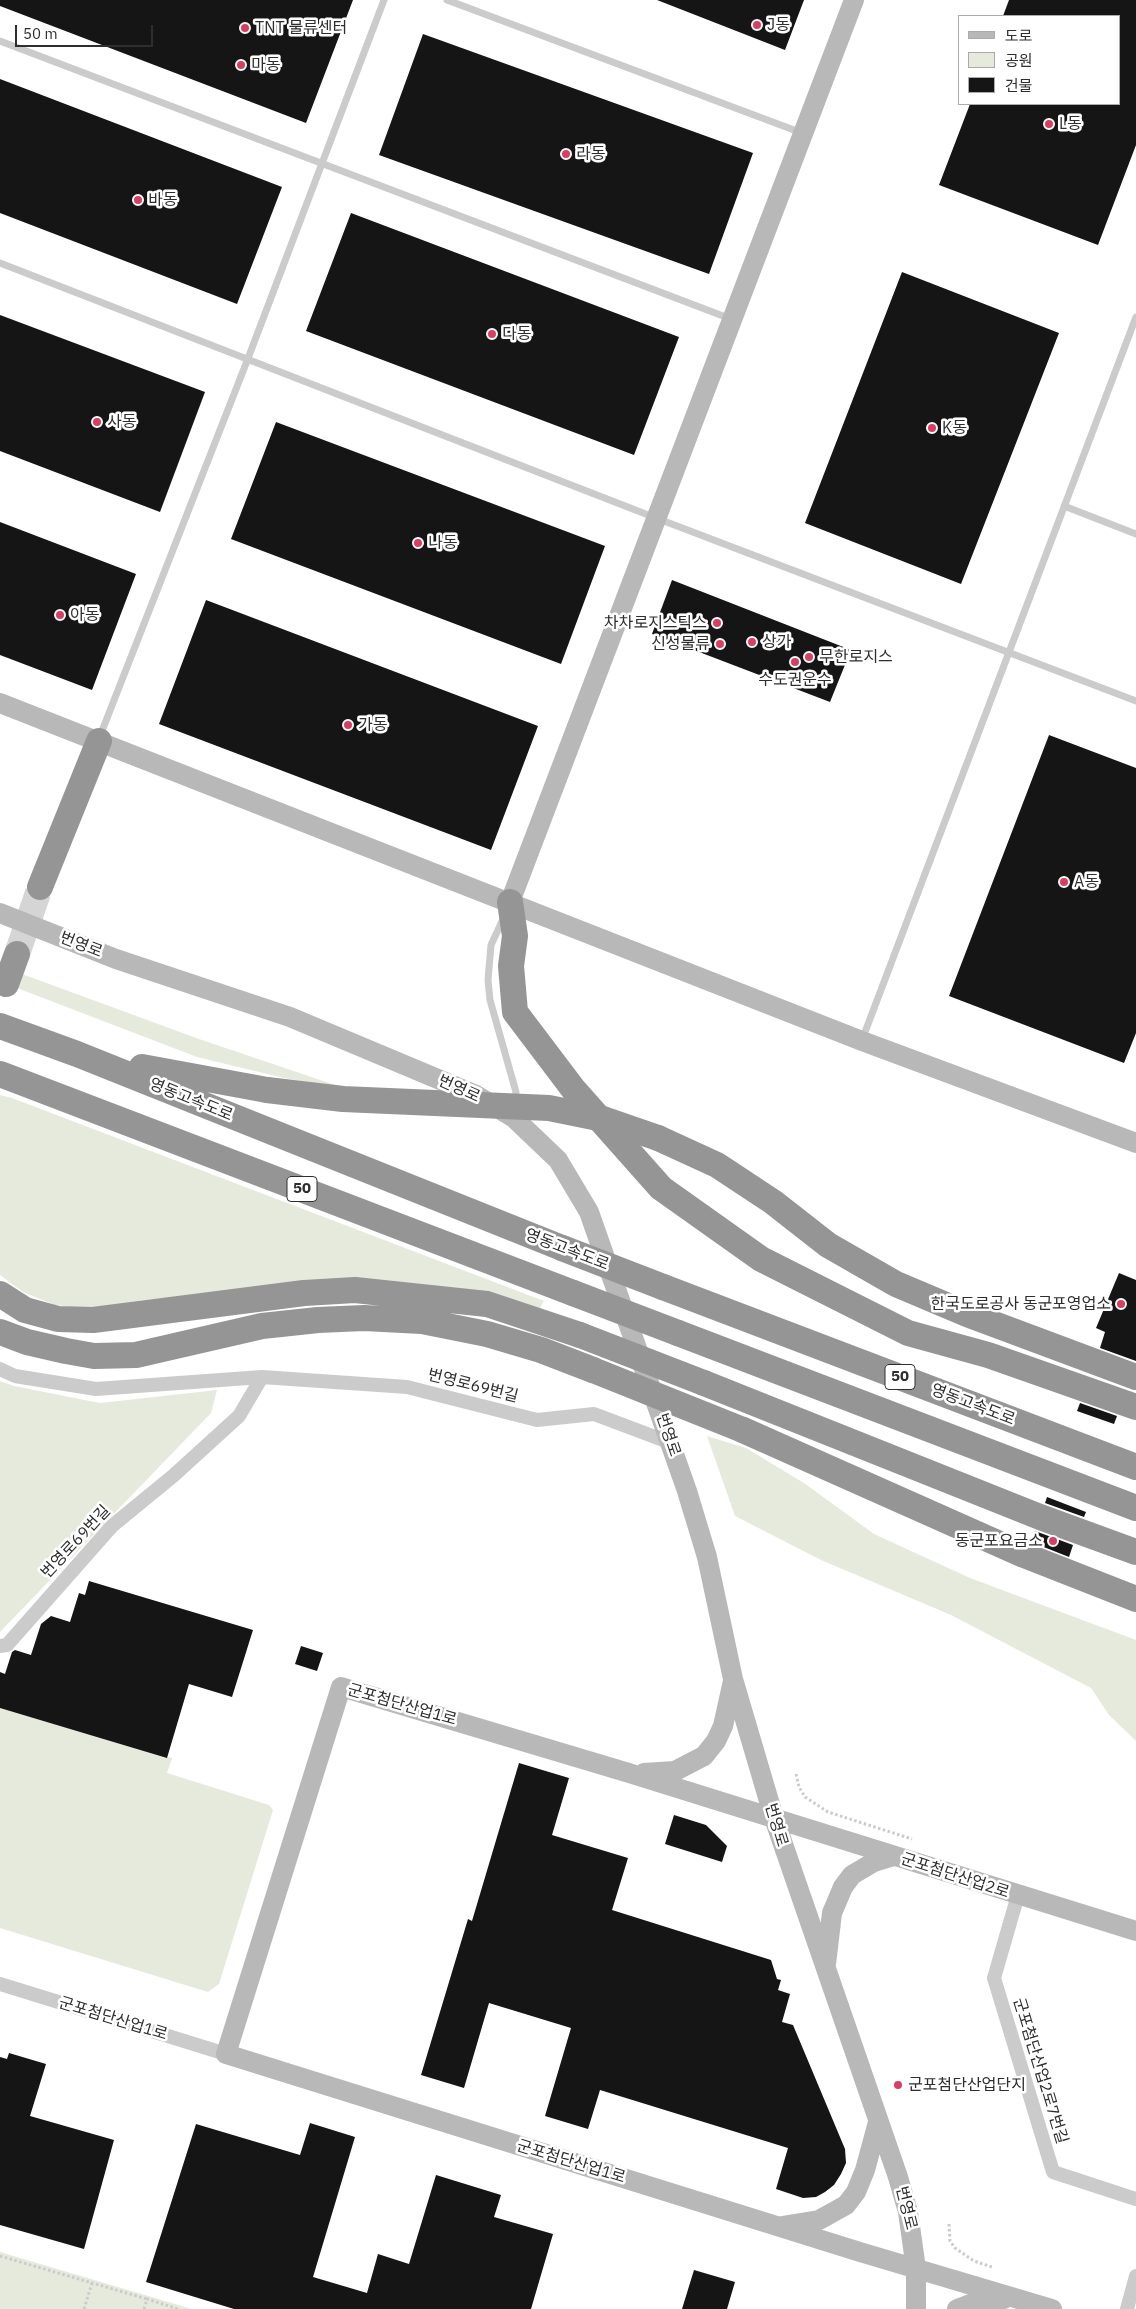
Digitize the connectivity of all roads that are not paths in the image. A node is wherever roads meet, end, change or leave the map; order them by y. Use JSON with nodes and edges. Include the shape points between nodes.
{"nodes":[{"id":1,"x":384,"y":0,"type":"edge"},
{"id":2,"x":447,"y":0,"type":"edge"},
{"id":3,"x":854,"y":0,"type":"edge"},
{"id":4,"x":0,"y":41,"type":"edge"},
{"id":5,"x":803,"y":133,"type":"junction"},
{"id":6,"x":322,"y":163,"type":"junction"},
{"id":7,"x":0,"y":263,"type":"edge"},
{"id":8,"x":1136,"y":317,"type":"edge"},
{"id":9,"x":732,"y":319,"type":"junction"},
{"id":10,"x":247,"y":361,"type":"junction"},
{"id":11,"x":1064,"y":506,"type":"junction"},
{"id":12,"x":656,"y":518,"type":"junction"},
{"id":13,"x":1136,"y":534,"type":"edge"},
{"id":14,"x":1009,"y":653,"type":"junction"},
{"id":15,"x":1136,"y":700,"type":"edge"},
{"id":16,"x":0,"y":703,"type":"edge"},
{"id":17,"x":98,"y":741,"type":"junction"},
{"id":18,"x":40,"y":888,"type":"tunnel mouth"},
{"id":19,"x":510,"y":902,"type":"junction"},
{"id":20,"x":0,"y":913,"type":"edge"},
{"id":21,"x":17,"y":954,"type":"tunnel mouth"},
{"id":22,"x":6,"y":984,"type":"dead end"},
{"id":23,"x":0,"y":1026,"type":"edge"},
{"id":24,"x":862,"y":1041,"type":"junction"},
{"id":25,"x":78,"y":1054,"type":"junction"},
{"id":26,"x":0,"y":1074,"type":"edge"},
{"id":27,"x":514,"y":1118,"type":"junction"},
{"id":28,"x":1136,"y":1143,"type":"edge"},
{"id":29,"x":0,"y":1294,"type":"edge"},
{"id":30,"x":0,"y":1332,"type":"edge"},
{"id":31,"x":0,"y":1369,"type":"edge"},
{"id":32,"x":262,"y":1377,"type":"junction"},
{"id":33,"x":1136,"y":1377,"type":"edge"},
{"id":34,"x":1136,"y":1408,"type":"edge"},
{"id":35,"x":671,"y":1443,"type":"junction"},
{"id":36,"x":1136,"y":1467,"type":"edge"},
{"id":37,"x":1136,"y":1508,"type":"edge"},
{"id":38,"x":1136,"y":1552,"type":"edge"},
{"id":39,"x":1136,"y":1599,"type":"edge"},
{"id":40,"x":0,"y":1646,"type":"edge"},
{"id":41,"x":733,"y":1679,"type":"junction"},
{"id":42,"x":629,"y":1773,"type":"junction"},
{"id":43,"x":774,"y":1818,"type":"junction"},
{"id":44,"x":894,"y":1856,"type":"junction"},
{"id":45,"x":1018,"y":1896,"type":"junction"},
{"id":46,"x":1136,"y":1931,"type":"edge"},
{"id":47,"x":825,"y":1971,"type":"junction"},
{"id":48,"x":0,"y":1984,"type":"edge"},
{"id":49,"x":226,"y":2054,"type":"junction"},
{"id":50,"x":878,"y":2122,"type":"junction"},
{"id":51,"x":1136,"y":2199,"type":"edge"},
{"id":52,"x":778,"y":2226,"type":"junction"},
{"id":53,"x":916,"y":2269,"type":"junction"},
{"id":54,"x":1136,"y":2276,"type":"edge"},
{"id":55,"x":1015,"y":2298,"type":"junction"},
{"id":56,"x":916,"y":2309,"type":"edge"},
{"id":57,"x":957,"y":2309,"type":"edge"},
{"id":58,"x":1052,"y":2309,"type":"edge"},
{"id":59,"x":1127,"y":2309,"type":"edge"}],
"edges":[{"from":1,"to":6,"type":"lane"},
{"from":2,"to":5,"type":"lane"},
{"from":3,"to":5,"type":"street"},
{"from":4,"to":6,"type":"lane"},
{"from":5,"to":9,"type":"street"},
{"from":6,"to":9,"type":"lane"},
{"from":6,"to":10,"type":"lane"},
{"from":7,"to":10,"type":"lane"},
{"from":8,"to":11,"type":"lane"},
{"from":9,"to":12,"type":"street"},
{"from":10,"to":12,"type":"lane"},
{"from":10,"to":17,"type":"lane"},
{"from":11,"to":13,"type":"lane"},
{"from":11,"to":14,"type":"lane"},
{"from":12,"to":14,"type":"lane"},
{"from":12,"to":19,"type":"street"},
{"from":14,"to":15,"type":"lane"},
{"from":14,"to":24,"type":"lane"},
{"from":16,"to":17,"type":"street"},
{"from":17,"to":18,"type":"highway"},
{"from":17,"to":19,"type":"street"},
{"from":19,"to":24,"type":"street"},
{"from":19,"to":27,"type":"lane","via":[[491,945],[488,980],[490,1000],[516,1092]]},
{"from":19,"to":34,"type":"highway","via":[[515,936],[511,966],[515,1012],[574,1090],[661,1188],[761,1259],[908,1334],[988,1355]]},
{"from":20,"to":27,"type":"street","name":"번영로","via":[[116,959],[290,1017],[476,1095]]},
{"from":21,"to":22,"type":"highway"},
{"from":23,"to":25,"type":"highway","name":"영동고속도로","number":"50"},
{"from":24,"to":28,"type":"street"},
{"from":25,"to":33,"type":"highway","bridge":true,"via":[[267,1090],[343,1099],[549,1108],[603,1119],[658,1138],[717,1165],[773,1202],[828,1245],[896,1284]]},
{"from":25,"to":36,"type":"highway","name":"영동고속도로","number":"50","bridge":true,"via":[[562,1248]]},
{"from":26,"to":37,"type":"highway","number":"50","bridge":true},
{"from":27,"to":35,"type":"street","name":"번영로","via":[[558,1160],[589,1212]]},
{"from":29,"to":38,"type":"highway","bridge":true,"via":[[25,1310],[58,1319],[92,1320],[304,1293],[355,1290],[487,1304],[704,1382],[1040,1517]]},
{"from":30,"to":39,"type":"highway","bridge":true,"via":[[26,1342],[94,1356],[127,1355],[271,1325],[318,1320],[412,1321],[487,1334],[541,1350],[743,1430],[1024,1555]]},
{"from":31,"to":32,"type":"street","name":"번영로69번길","via":[[15,1376],[96,1389]]},
{"from":32,"to":35,"type":"street","name":"번영로69번길","via":[[407,1387],[537,1420],[594,1414]]},
{"from":32,"to":40,"type":"street","name":"번영로69번길","via":[[239,1416],[112,1526],[7,1645]]},
{"from":35,"to":41,"type":"street","name":"번영로","via":[[707,1557]]},
{"from":41,"to":42,"type":"street","via":[[723,1726],[704,1756],[675,1771]]},
{"from":41,"to":43,"type":"street","name":"번영로"},
{"from":42,"to":43,"type":"street","name":"군포첨단산업1로"},
{"from":42,"to":49,"type":"street","name":"군포첨단산업1로","via":[[341,1687]]},
{"from":43,"to":44,"type":"street","name":"군포첨단산업2로"},
{"from":43,"to":47,"type":"street","name":"번영로"},
{"from":44,"to":45,"type":"street","name":"군포첨단산업2로"},
{"from":44,"to":47,"type":"street","via":[[852,1874],[843,1887],[832,1913]]},
{"from":45,"to":46,"type":"street","name":"군포첨단산업2로"},
{"from":45,"to":51,"type":"street","name":"군포첨단산업2로7번길","via":[[994,1978],[1053,2172]]},
{"from":47,"to":50,"type":"street","name":"번영로"},
{"from":48,"to":49,"type":"street","name":"군포첨단산업1로"},
{"from":49,"to":52,"type":"street","name":"군포첨단산업1로"},
{"from":50,"to":52,"type":"street","via":[[856,2192],[846,2205],[819,2220]]},
{"from":50,"to":53,"type":"street","name":"번영로","via":[[908,2212]]},
{"from":52,"to":53,"type":"street","name":"군포첨단산업1로"},
{"from":53,"to":55,"type":"street"},
{"from":53,"to":56,"type":"street","name":"번영로"},
{"from":54,"to":59,"type":"street"},
{"from":55,"to":57,"type":"street","via":[[973,2302]]},
{"from":55,"to":58,"type":"street"}]}
